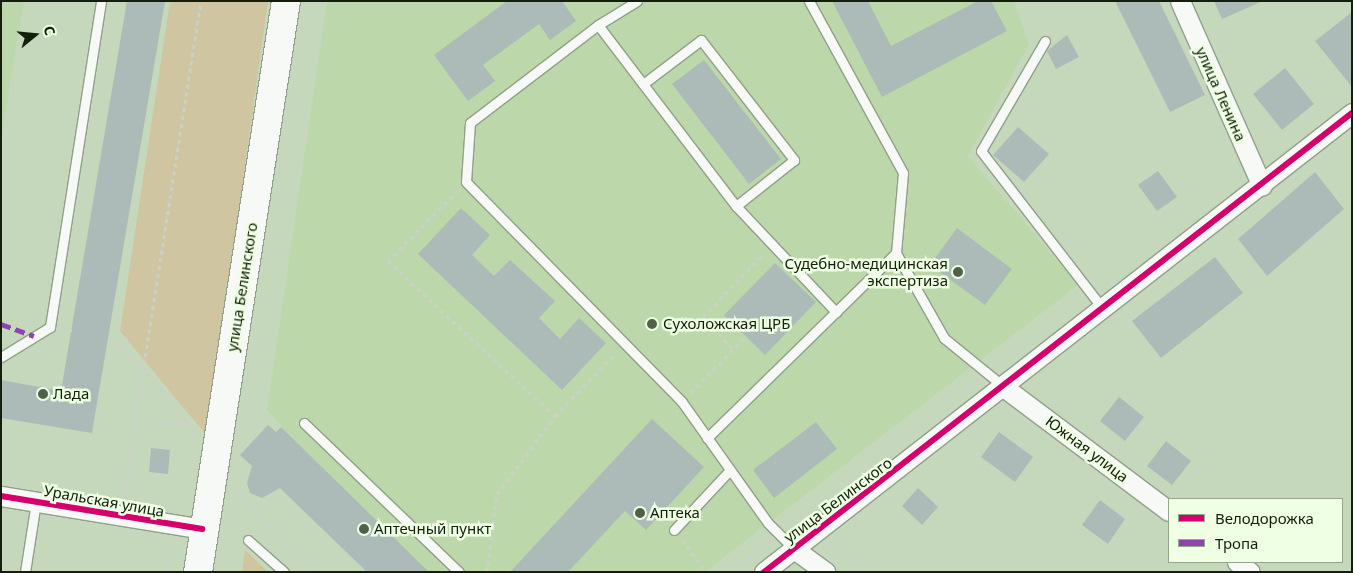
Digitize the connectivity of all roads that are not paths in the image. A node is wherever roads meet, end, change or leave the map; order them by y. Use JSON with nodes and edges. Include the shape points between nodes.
{"nodes":[{"id":1,"x":101,"y":1,"type":"edge"},
{"id":2,"x":286,"y":1,"type":"edge"},
{"id":3,"x":637,"y":1,"type":"edge"},
{"id":4,"x":809,"y":1,"type":"edge"},
{"id":5,"x":1180,"y":1,"type":"edge"},
{"id":6,"x":598,"y":25,"type":"junction"},
{"id":7,"x":1045,"y":41,"type":"dead end"},
{"id":8,"x":643,"y":84,"type":"junction"},
{"id":9,"x":1352,"y":113,"type":"edge"},
{"id":10,"x":1262,"y":186,"type":"junction"},
{"id":11,"x":736,"y":206,"type":"junction"},
{"id":12,"x":896,"y":252,"type":"junction"},
{"id":13,"x":1104,"y":310,"type":"junction"},
{"id":14,"x":836,"y":312,"type":"junction"},
{"id":15,"x":1,"y":357,"type":"edge"},
{"id":16,"x":1005,"y":388,"type":"junction"},
{"id":17,"x":304,"y":423,"type":"dead end"},
{"id":18,"x":707,"y":438,"type":"junction"},
{"id":19,"x":729,"y":471,"type":"junction"},
{"id":20,"x":1,"y":496,"type":"edge"},
{"id":21,"x":36,"y":502,"type":"junction"},
{"id":22,"x":1168,"y":510,"type":"edge"},
{"id":23,"x":202,"y":530,"type":"junction"},
{"id":24,"x":674,"y":530,"type":"road end"},
{"id":25,"x":248,"y":540,"type":"dead end"},
{"id":26,"x":794,"y":549,"type":"junction"},
{"id":27,"x":1238,"y":563,"type":"edge"},
{"id":28,"x":25,"y":572,"type":"edge"},
{"id":29,"x":198,"y":572,"type":"edge"},
{"id":30,"x":284,"y":572,"type":"edge"},
{"id":31,"x":458,"y":572,"type":"edge"},
{"id":32,"x":764,"y":572,"type":"edge"},
{"id":33,"x":826,"y":572,"type":"edge"},
{"id":34,"x":1250,"y":572,"type":"edge"}],
"edges":[{"from":1,"to":15,"type":"lane","via":[[50,327]]},
{"from":2,"to":23,"type":"main road","name":"улица Белинского"},
{"from":3,"to":6,"type":"lane"},
{"from":4,"to":12,"type":"lane","via":[[903,174]]},
{"from":5,"to":10,"type":"street","name":"улица Ленина"},
{"from":6,"to":8,"type":"lane"},
{"from":6,"to":18,"type":"lane","via":[[470,123],[466,182],[626,341],[682,402]]},
{"from":7,"to":13,"type":"lane","via":[[980,151]]},
{"from":8,"to":11,"type":"lane"},
{"from":8,"to":11,"type":"lane","via":[[701,40],[794,160]]},
{"from":9,"to":10,"type":"street","name":"улица Белинского"},
{"from":10,"to":13,"type":"street","name":"улица Белинского"},
{"from":11,"to":14,"type":"lane"},
{"from":12,"to":14,"type":"lane"},
{"from":12,"to":16,"type":"lane","via":[[944,338]]},
{"from":13,"to":16,"type":"street","name":"улица Белинского"},
{"from":14,"to":18,"type":"lane"},
{"from":16,"to":22,"type":"street","name":"Южная улица"},
{"from":16,"to":26,"type":"street","name":"улица Белинского"},
{"from":17,"to":31,"type":"lane"},
{"from":18,"to":19,"type":"lane"},
{"from":19,"to":24,"type":"lane"},
{"from":19,"to":26,"type":"lane"},
{"from":20,"to":21,"type":"street","name":"Уральская улица"},
{"from":21,"to":23,"type":"street","name":"Уральская улица","via":[[119,519]]},
{"from":21,"to":28,"type":"lane"},
{"from":23,"to":29,"type":"main road","name":"улица Белинского"},
{"from":25,"to":30,"type":"lane"},
{"from":26,"to":32,"type":"street","name":"улица Белинского"},
{"from":26,"to":33,"type":"street"},
{"from":27,"to":34,"type":"street"}]}
